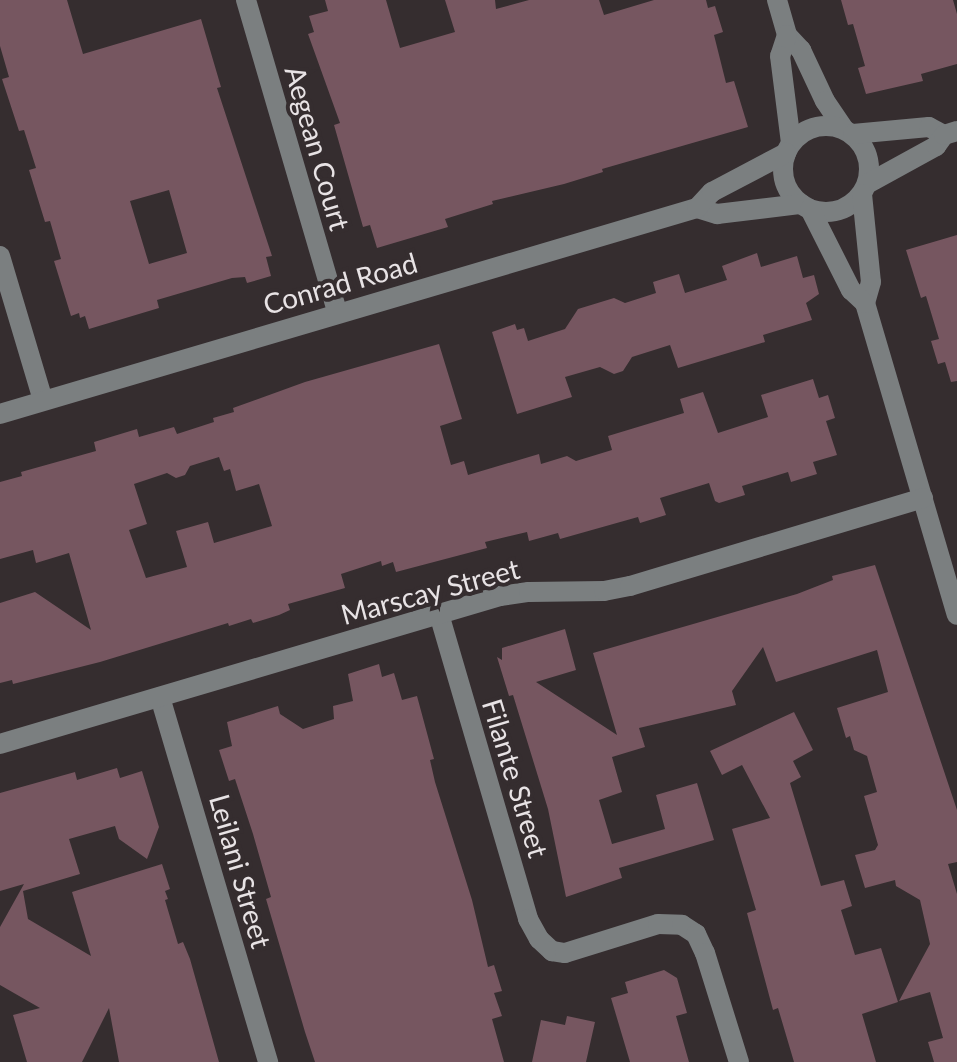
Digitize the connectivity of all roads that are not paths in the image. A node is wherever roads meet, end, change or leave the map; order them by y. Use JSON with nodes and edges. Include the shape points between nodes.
{"nodes":[{"id":1,"x":246,"y":0,"type":"edge"},
{"id":2,"x":777,"y":0,"type":"edge"},
{"id":3,"x":787,"y":35,"type":"junction"},
{"id":4,"x":848,"y":132,"type":"junction"},
{"id":5,"x":950,"y":133,"type":"edge"},
{"id":6,"x":788,"y":148,"type":"junction"},
{"id":7,"x":864,"y":189,"type":"junction"},
{"id":8,"x":806,"y":207,"type":"junction"},
{"id":9,"x":697,"y":208,"type":"junction"},
{"id":10,"x":0,"y":256,"type":"edge"},
{"id":11,"x":865,"y":303,"type":"junction"},
{"id":12,"x":337,"y":312,"type":"junction"},
{"id":13,"x":43,"y":400,"type":"junction"},
{"id":14,"x":0,"y":414,"type":"edge"},
{"id":15,"x":923,"y":498,"type":"junction"},
{"id":16,"x":439,"y":614,"type":"junction"},
{"id":17,"x":957,"y":615,"type":"edge"},
{"id":18,"x":160,"y":697,"type":"junction"},
{"id":19,"x":0,"y":744,"type":"edge"},
{"id":20,"x":268,"y":1062,"type":"edge"},
{"id":21,"x":739,"y":1062,"type":"edge"}],
"edges":[{"from":1,"to":12,"type":"street","name":"Aegean Court"},
{"from":2,"to":3,"type":"street"},
{"from":3,"to":4,"type":"street"},
{"from":3,"to":6,"type":"street","via":[[780,56]]},
{"from":4,"to":5,"type":"street","via":[[929,127]]},
{"from":4,"to":6,"type":"street","via":[[821,126],[799,135]]},
{"from":4,"to":7,"type":"street","via":[[866,152]]},
{"from":5,"to":7,"type":"street"},
{"from":6,"to":8,"type":"street","via":[[783,176],[792,196]]},
{"from":6,"to":9,"type":"street","name":"Conrad Road","via":[[712,192]]},
{"from":7,"to":8,"type":"street","via":[[844,208],[822,212]]},
{"from":7,"to":11,"type":"street","via":[[871,282]]},
{"from":8,"to":9,"type":"street","name":"Conrad Road","via":[[717,214]]},
{"from":8,"to":11,"type":"street","via":[[851,290]]},
{"from":9,"to":12,"type":"street","name":"Conrad Road"},
{"from":10,"to":13,"type":"street"},
{"from":11,"to":15,"type":"street"},
{"from":12,"to":13,"type":"street","name":"Conrad Road"},
{"from":13,"to":14,"type":"street","name":"Conrad Road"},
{"from":15,"to":16,"type":"street","name":"Marscay Street","via":[[630,586],[500,596]]},
{"from":15,"to":17,"type":"street"},
{"from":16,"to":18,"type":"street","name":"Marscay Street"},
{"from":16,"to":21,"type":"street","name":"Filante Street","via":[[528,919],[550,956],[658,924],[682,925],[696,934],[705,953]]},
{"from":18,"to":19,"type":"street","name":"Marscay Street"},
{"from":18,"to":20,"type":"street","name":"Leilani Street"}]}
